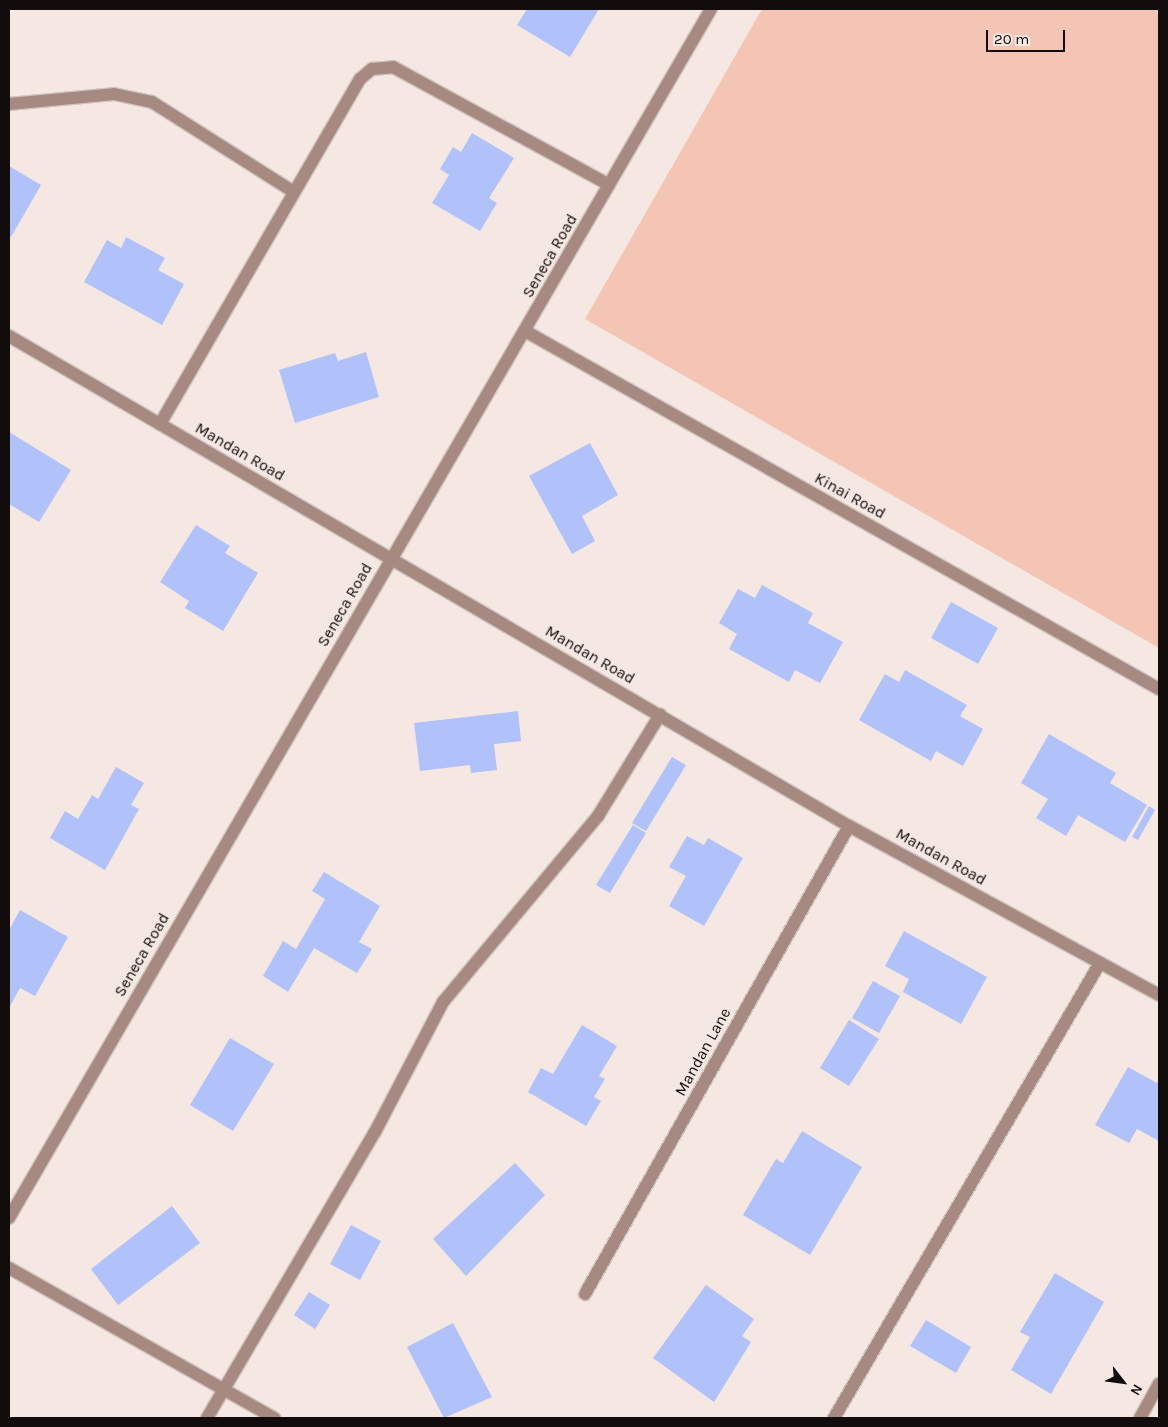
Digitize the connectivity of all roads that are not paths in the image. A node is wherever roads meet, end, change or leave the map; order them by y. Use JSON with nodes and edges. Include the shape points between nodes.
{"nodes":[{"id":1,"x":711,"y":9,"type":"edge"},
{"id":2,"x":9,"y":104,"type":"edge"},
{"id":3,"x":609,"y":185,"type":"junction"},
{"id":4,"x":294,"y":192,"type":"junction"},
{"id":5,"x":525,"y":331,"type":"junction"},
{"id":6,"x":9,"y":336,"type":"edge"},
{"id":7,"x":160,"y":424,"type":"junction"},
{"id":8,"x":391,"y":558,"type":"junction"},
{"id":9,"x":1159,"y":689,"type":"edge"},
{"id":10,"x":660,"y":715,"type":"junction"},
{"id":11,"x":849,"y":826,"type":"junction"},
{"id":12,"x":1100,"y":963,"type":"junction"},
{"id":13,"x":1159,"y":995,"type":"edge"},
{"id":14,"x":9,"y":1218,"type":"edge"},
{"id":15,"x":9,"y":1268,"type":"edge"},
{"id":16,"x":585,"y":1294,"type":"dead end"},
{"id":17,"x":1159,"y":1384,"type":"edge"},
{"id":18,"x":224,"y":1390,"type":"junction"},
{"id":19,"x":207,"y":1418,"type":"edge"},
{"id":20,"x":274,"y":1418,"type":"edge"},
{"id":21,"x":834,"y":1418,"type":"edge"},
{"id":22,"x":1140,"y":1418,"type":"edge"}],
"edges":[{"from":1,"to":3,"type":"street","name":"Seneca Road"},
{"from":2,"to":4,"type":"street","via":[[114,94],[152,102]]},
{"from":3,"to":4,"type":"street","via":[[393,67],[372,69],[360,79]]},
{"from":3,"to":5,"type":"street","name":"Seneca Road"},
{"from":4,"to":7,"type":"street"},
{"from":5,"to":8,"type":"street","name":"Seneca Road"},
{"from":5,"to":9,"type":"street","name":"Kinai Road"},
{"from":6,"to":7,"type":"street","name":"Mandan Road"},
{"from":7,"to":8,"type":"street","name":"Mandan Road"},
{"from":8,"to":10,"type":"street","name":"Mandan Road"},
{"from":8,"to":14,"type":"street","name":"Seneca Road"},
{"from":10,"to":11,"type":"street","name":"Mandan Road"},
{"from":10,"to":18,"type":"street","via":[[598,816],[443,1002],[375,1132]]},
{"from":11,"to":12,"type":"street","name":"Mandan Road"},
{"from":11,"to":16,"type":"street","name":"Mandan Lane"},
{"from":12,"to":13,"type":"street","name":"Mandan Road"},
{"from":12,"to":21,"type":"street"},
{"from":15,"to":18,"type":"street"},
{"from":17,"to":22,"type":"street"},
{"from":18,"to":19,"type":"street"},
{"from":18,"to":20,"type":"street"}]}
